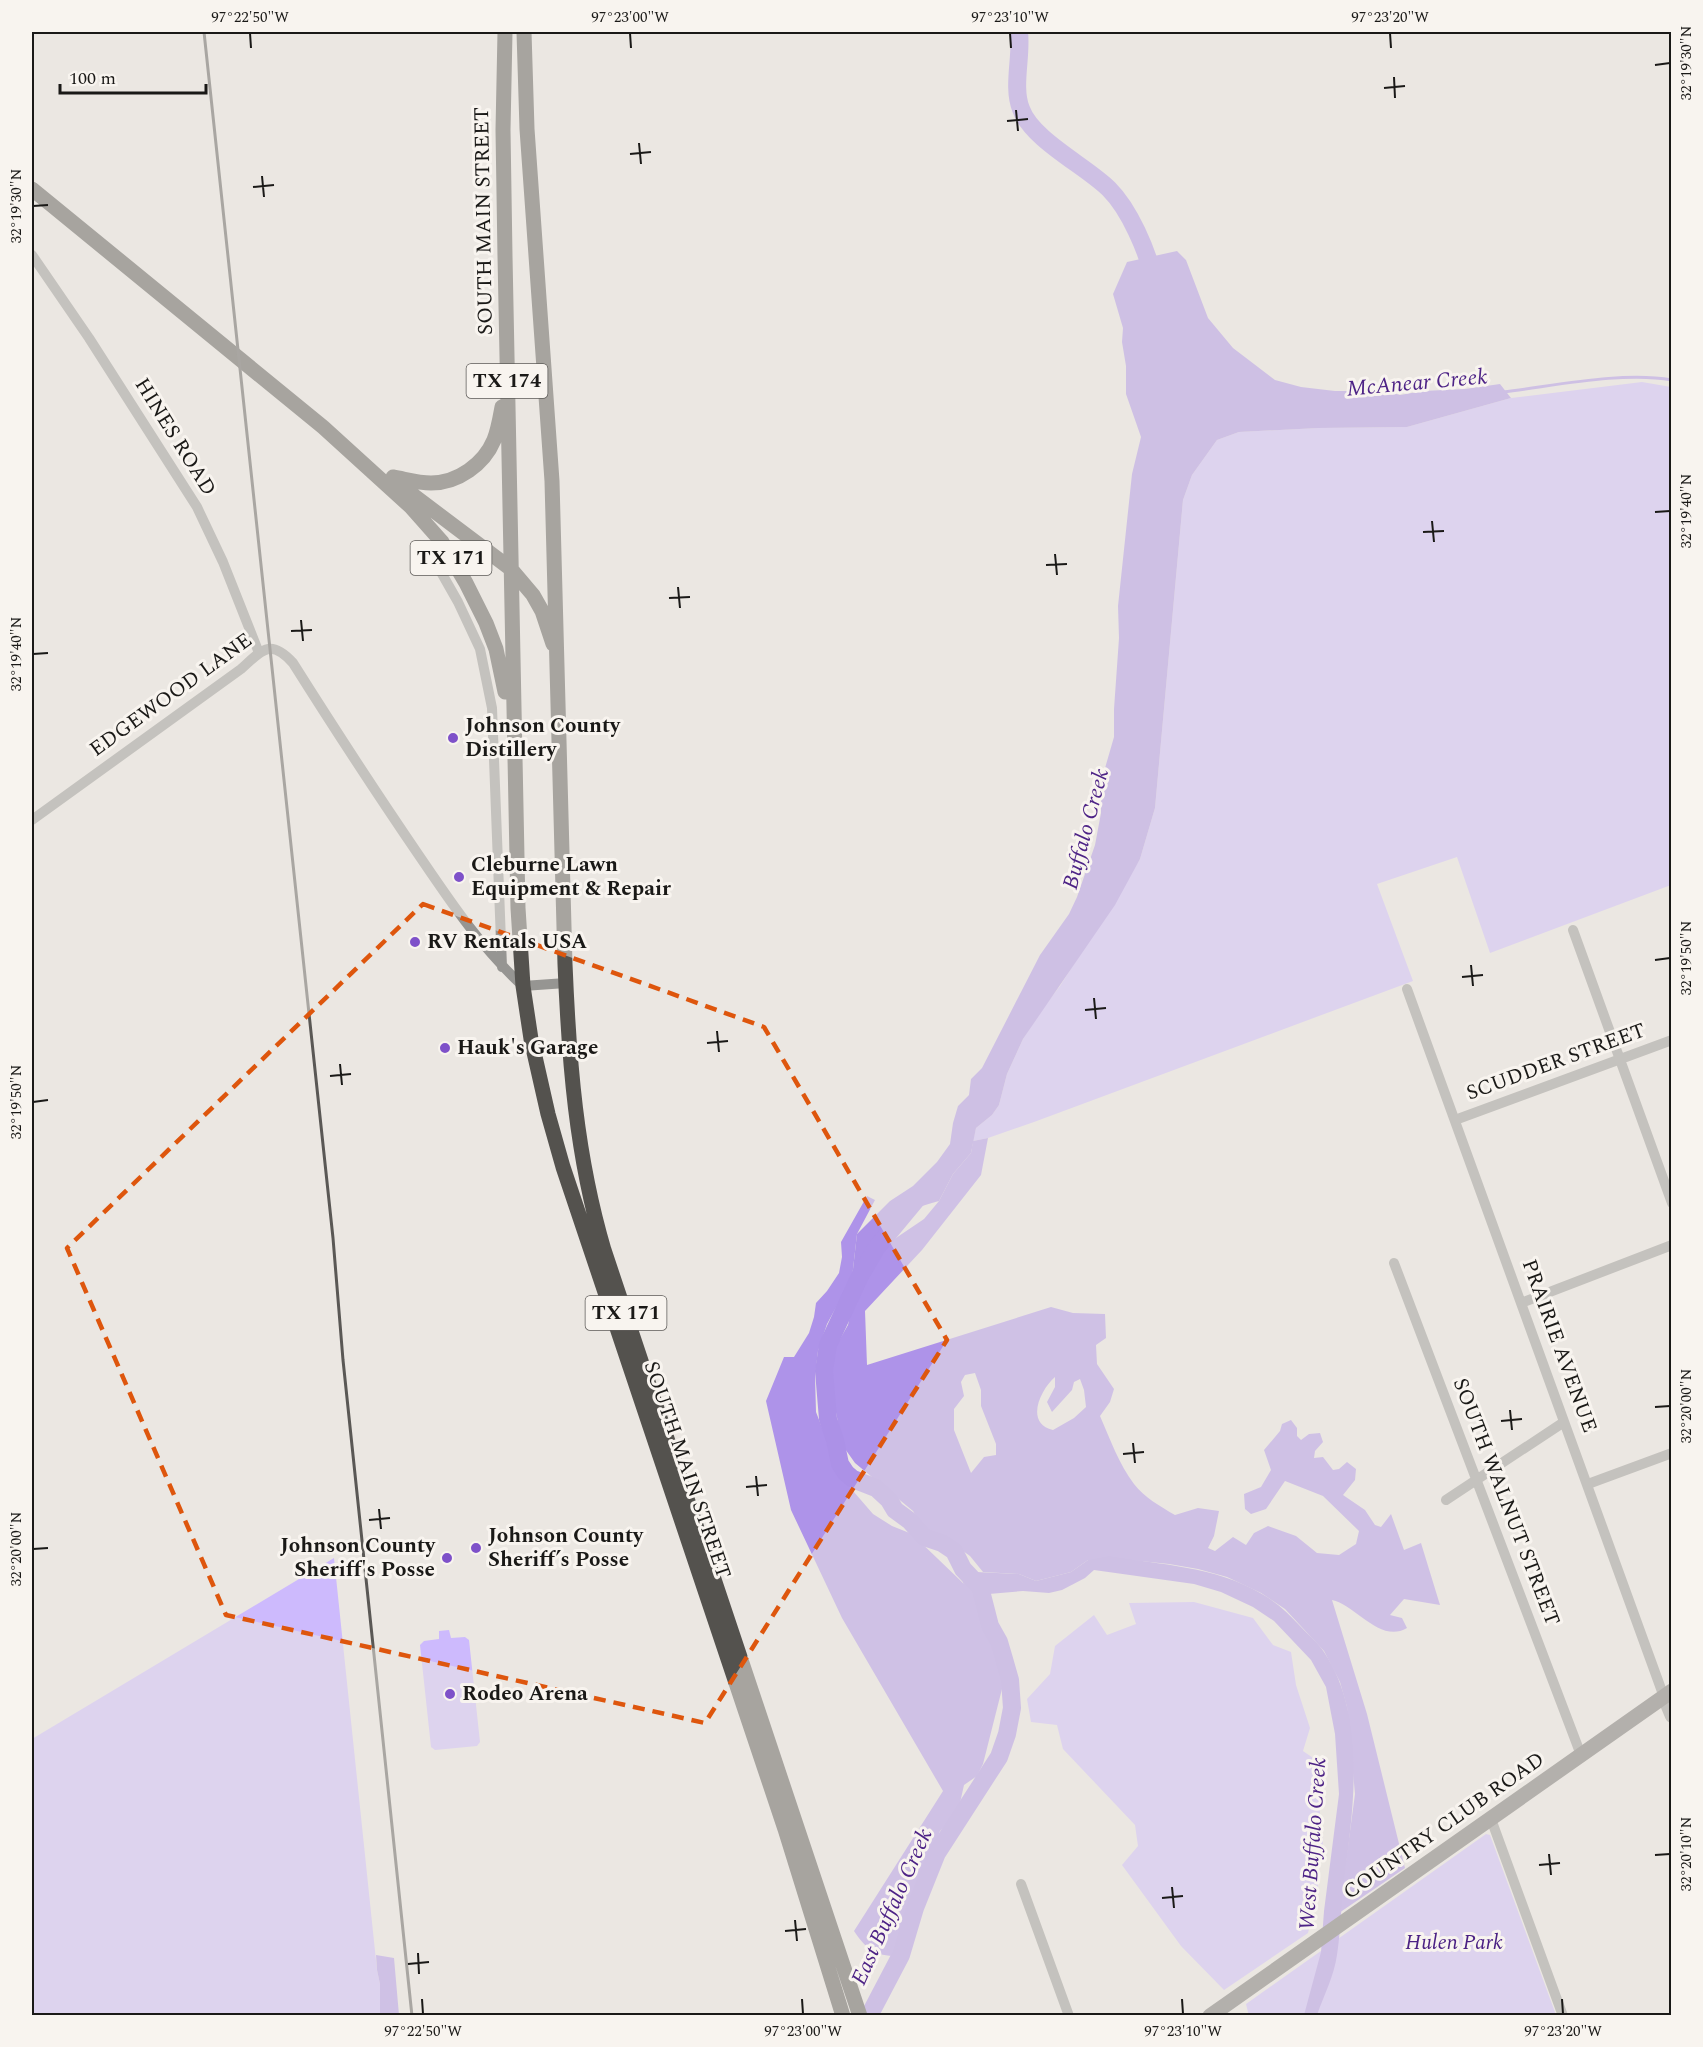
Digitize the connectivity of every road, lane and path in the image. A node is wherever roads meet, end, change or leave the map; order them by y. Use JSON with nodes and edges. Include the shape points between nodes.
{"nodes":[{"id":1,"x":505,"y":32,"type":"edge"},
{"id":2,"x":524,"y":32,"type":"edge"},
{"id":3,"x":32,"y":189,"type":"edge"},
{"id":4,"x":32,"y":255,"type":"edge"},
{"id":5,"x":507,"y":387,"type":"junction"},
{"id":6,"x":323,"y":427,"type":"junction"},
{"id":7,"x":388,"y":476,"type":"junction"},
{"id":8,"x":422,"y":546,"type":"dead end"},
{"id":9,"x":511,"y":570,"type":"junction"},
{"id":10,"x":259,"y":653,"type":"junction"},
{"id":11,"x":558,"y":658,"type":"junction"},
{"id":12,"x":514,"y":730,"type":"junction"},
{"id":13,"x":32,"y":820,"type":"edge"},
{"id":14,"x":1573,"y":930,"type":"dead end"},
{"id":15,"x":502,"y":967,"type":"junction"},
{"id":16,"x":566,"y":983,"type":"junction"},
{"id":17,"x":523,"y":986,"type":"junction"},
{"id":18,"x":1407,"y":990,"type":"dead end"},
{"id":19,"x":1671,"y":1040,"type":"edge"},
{"id":20,"x":1620,"y":1059,"type":"junction"},
{"id":21,"x":1455,"y":1120,"type":"junction"},
{"id":22,"x":1671,"y":1203,"type":"edge"},
{"id":23,"x":1671,"y":1245,"type":"edge"},
{"id":24,"x":1394,"y":1263,"type":"dead end"},
{"id":25,"x":1521,"y":1303,"type":"junction"},
{"id":26,"x":652,"y":1409,"type":"junction"},
{"id":27,"x":1564,"y":1422,"type":"junction"},
{"id":28,"x":1671,"y":1454,"type":"edge"},
{"id":29,"x":1475,"y":1480,"type":"junction"},
{"id":30,"x":1588,"y":1484,"type":"junction"},
{"id":31,"x":1446,"y":1500,"type":"dead end"},
{"id":32,"x":1668,"y":1694,"type":"edge"},
{"id":33,"x":1671,"y":1716,"type":"edge"},
{"id":34,"x":1581,"y":1755,"type":"junction"},
{"id":35,"x":1491,"y":1819,"type":"junction"},
{"id":36,"x":1021,"y":1884,"type":"dead end"},
{"id":37,"x":843,"y":2016,"type":"edge"},
{"id":38,"x":860,"y":2016,"type":"edge"},
{"id":39,"x":1069,"y":2016,"type":"edge"},
{"id":40,"x":1210,"y":2016,"type":"edge"},
{"id":41,"x":1563,"y":2016,"type":"edge"}],
"edges":[{"from":1,"to":5,"type":"main road","name":"SOUTH MAIN STREET","number":"TX 174"},
{"from":2,"to":11,"type":"main road","name":"SOUTH MAIN STREET","number":"TX 174","via":[[527,129],[552,481]]},
{"from":3,"to":6,"type":"main road","number":"TX 171"},
{"from":4,"to":10,"type":"street","name":"HINES ROAD","via":[[197,507],[224,562]]},
{"from":5,"to":7,"type":"main road","via":[[495,437],[476,465],[445,482],[420,483]]},
{"from":5,"to":9,"type":"main road","name":"SOUTH MAIN STREET","number":"TX 174"},
{"from":6,"to":7,"type":"main road","number":"TX 171"},
{"from":6,"to":12,"type":"main road","number":"TX 171","via":[[404,500],[442,542],[486,623],[499,659]]},
{"from":7,"to":9,"type":"main road","number":"TX 171"},
{"from":8,"to":15,"type":"street","via":[[458,602],[480,649],[492,708]]},
{"from":9,"to":11,"type":"main road","number":"TX 171","via":[[542,611]]},
{"from":9,"to":12,"type":"main road","name":"SOUTH MAIN STREET","number":"TX 174"},
{"from":10,"to":13,"type":"street","name":"EDGEWOOD LANE"},
{"from":10,"to":15,"type":"street","name":"EDGEWOOD LANE","via":[[270,648],[284,653],[293,663],[463,919]]},
{"from":11,"to":16,"type":"main road","name":"SOUTH MAIN STREET","number":"TX 171"},
{"from":12,"to":17,"type":"main road","name":"SOUTH MAIN STREET","number":"TX 171"},
{"from":14,"to":20,"type":"street"},
{"from":15,"to":17,"type":"street"},
{"from":16,"to":17,"type":"street"},
{"from":16,"to":26,"type":"main road","name":"SOUTH MAIN STREET","number":"TX 171","via":[[574,1109],[587,1182]]},
{"from":17,"to":26,"type":"main road","name":"SOUTH MAIN STREET","number":"TX 171","via":[[531,1038],[563,1167]]},
{"from":18,"to":21,"type":"street","name":"PRAIRIE AVENUE"},
{"from":19,"to":20,"type":"street","name":"SCUDDER STREET"},
{"from":20,"to":21,"type":"street","name":"SCUDDER STREET"},
{"from":20,"to":22,"type":"street"},
{"from":21,"to":25,"type":"street","name":"PRAIRIE AVENUE"},
{"from":23,"to":25,"type":"street"},
{"from":24,"to":29,"type":"street","name":"SOUTH WALNUT STREET"},
{"from":25,"to":27,"type":"street","name":"PRAIRIE AVENUE"},
{"from":26,"to":37,"type":"main road","name":"SOUTH MAIN STREET","number":"TX 171"},
{"from":26,"to":38,"type":"main road","name":"SOUTH MAIN STREET","number":"TX 171"},
{"from":27,"to":29,"type":"street"},
{"from":27,"to":30,"type":"street","name":"PRAIRIE AVENUE"},
{"from":28,"to":30,"type":"street"},
{"from":29,"to":31,"type":"street"},
{"from":29,"to":34,"type":"street","name":"SOUTH WALNUT STREET"},
{"from":30,"to":32,"type":"street","name":"PRAIRIE AVENUE"},
{"from":32,"to":33,"type":"street","name":"PRAIRIE AVENUE"},
{"from":32,"to":34,"type":"main road","name":"COUNTRY CLUB ROAD"},
{"from":34,"to":35,"type":"main road","name":"COUNTRY CLUB ROAD"},
{"from":35,"to":40,"type":"main road","name":"COUNTRY CLUB ROAD"},
{"from":35,"to":41,"type":"street"},
{"from":36,"to":39,"type":"street"}]}
